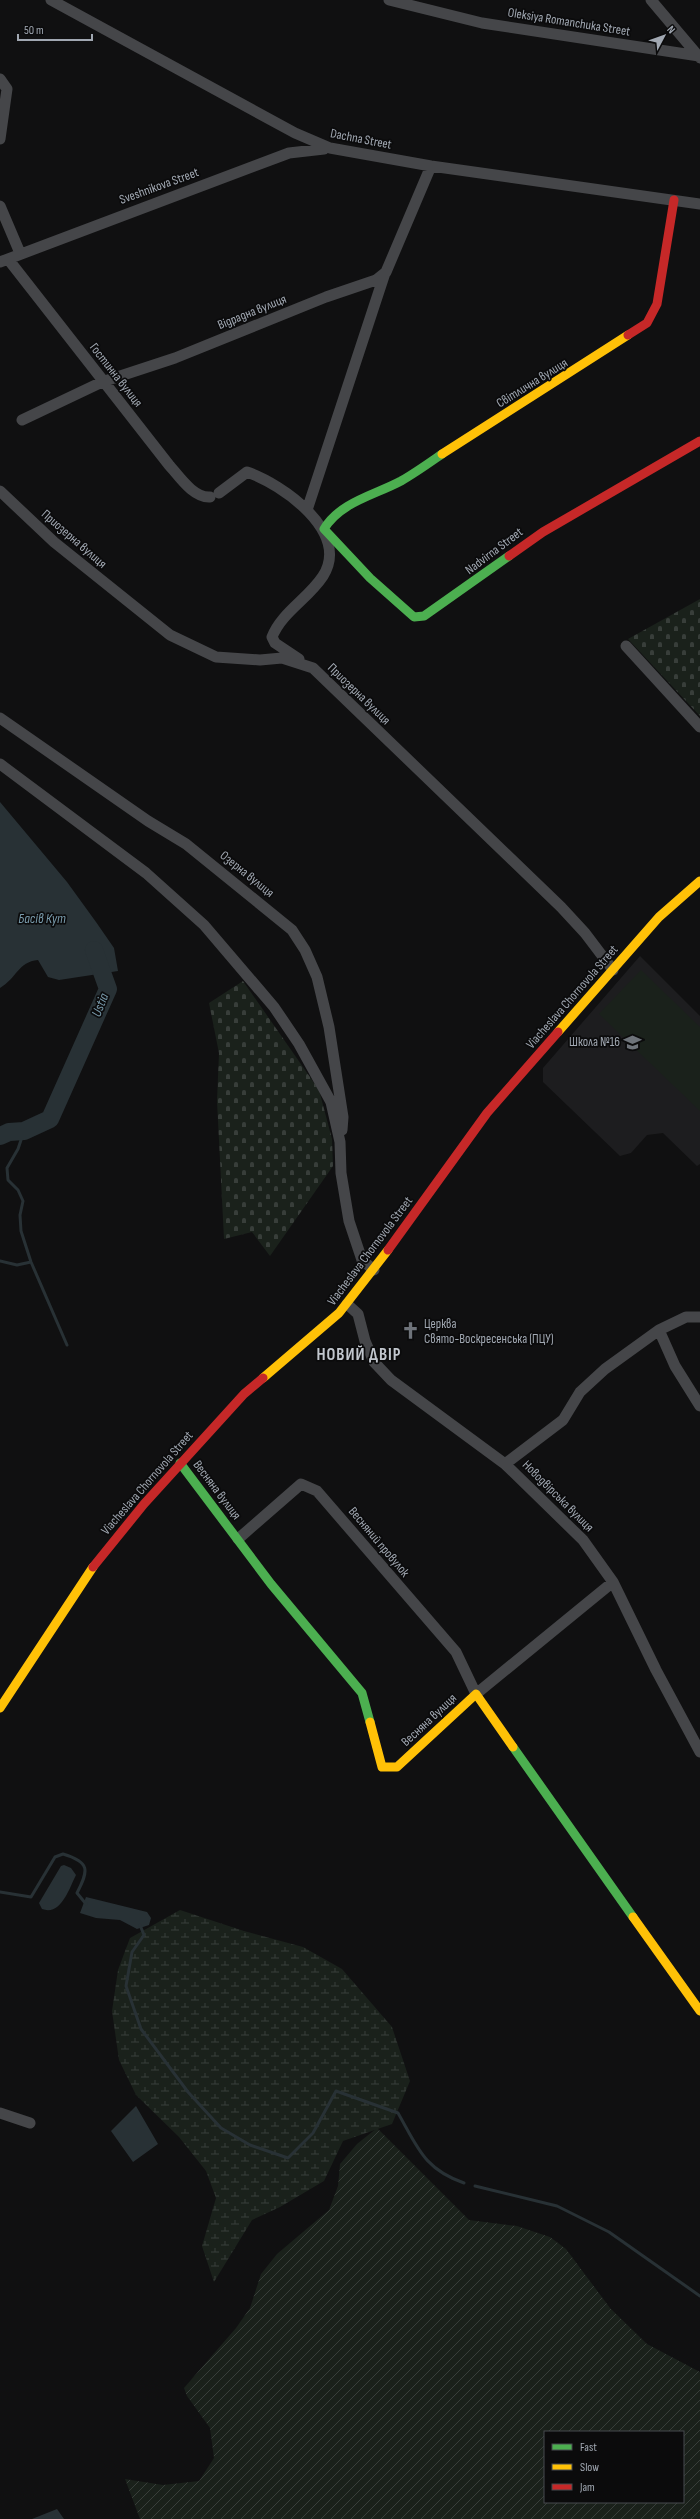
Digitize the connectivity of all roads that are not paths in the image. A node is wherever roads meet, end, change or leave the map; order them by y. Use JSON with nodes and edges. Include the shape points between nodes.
{"nodes":[{"id":1,"x":51,"y":0,"type":"edge"},
{"id":2,"x":389,"y":0,"type":"edge"},
{"id":3,"x":651,"y":0,"type":"edge"},
{"id":4,"x":699,"y":57,"type":"edge"},
{"id":5,"x":0,"y":79,"type":"edge"},
{"id":6,"x":0,"y":138,"type":"edge"},
{"id":7,"x":330,"y":148,"type":"junction"},
{"id":8,"x":431,"y":166,"type":"junction"},
{"id":9,"x":674,"y":200,"type":"junction"},
{"id":10,"x":700,"y":204,"type":"edge"},
{"id":11,"x":0,"y":206,"type":"edge"},
{"id":12,"x":20,"y":253,"type":"junction"},
{"id":13,"x":4,"y":261,"type":"edge"},
{"id":14,"x":386,"y":272,"type":"junction"},
{"id":15,"x":102,"y":382,"type":"junction"},
{"id":16,"x":22,"y":420,"type":"dead end"},
{"id":17,"x":700,"y":441,"type":"edge"},
{"id":18,"x":0,"y":491,"type":"edge"},
{"id":19,"x":307,"y":510,"type":"junction"},
{"id":20,"x":324,"y":529,"type":"junction"},
{"id":21,"x":626,"y":646,"type":"dead end"},
{"id":22,"x":313,"y":668,"type":"junction"},
{"id":23,"x":0,"y":718,"type":"edge"},
{"id":24,"x":700,"y":727,"type":"edge"},
{"id":25,"x":0,"y":764,"type":"edge"},
{"id":26,"x":700,"y":881,"type":"edge"},
{"id":27,"x":613,"y":970,"type":"junction"},
{"id":28,"x":340,"y":1142,"type":"junction"},
{"id":29,"x":374,"y":1270,"type":"junction"},
{"id":30,"x":347,"y":1304,"type":"junction"},
{"id":31,"x":700,"y":1317,"type":"edge"},
{"id":32,"x":659,"y":1330,"type":"junction"},
{"id":33,"x":700,"y":1406,"type":"edge"},
{"id":34,"x":180,"y":1464,"type":"junction"},
{"id":35,"x":505,"y":1464,"type":"junction"},
{"id":36,"x":238,"y":1539,"type":"junction"},
{"id":37,"x":613,"y":1582,"type":"junction"},
{"id":38,"x":476,"y":1694,"type":"junction"},
{"id":39,"x":0,"y":1708,"type":"edge"},
{"id":40,"x":700,"y":1752,"type":"edge"},
{"id":41,"x":700,"y":2011,"type":"edge"},
{"id":42,"x":0,"y":2113,"type":"edge"},
{"id":43,"x":30,"y":2123,"type":"dead end"}],
"edges":[{"from":1,"to":7,"type":"street","name":"Dachna Street","via":[[295,133]]},
{"from":2,"to":4,"type":"street","name":"Oleksiya Romanchuka Street","via":[[482,23]]},
{"from":3,"to":4,"type":"street"},
{"from":5,"to":6,"type":"street","via":[[7,89]]},
{"from":7,"to":8,"type":"street","name":"Dachna Street"},
{"from":7,"to":12,"type":"street","name":"Sveshnikova Street","via":[[290,153]]},
{"from":8,"to":9,"type":"street","name":"Dachna Street"},
{"from":8,"to":14,"type":"street"},
{"from":9,"to":10,"type":"street","name":"Dachna Street"},
{"from":9,"to":20,"type":"street","name":"Світлична вулиця","via":[[657,304],[647,323],[401,482],[346,507],[331,517]]},
{"from":11,"to":12,"type":"street"},
{"from":12,"to":13,"type":"street","name":"Sveshnikova Street"},
{"from":13,"to":15,"type":"street","name":"Гостинна вулиця"},
{"from":14,"to":15,"type":"street","name":"Відрадна вулиця","via":[[376,280],[326,297],[175,358]]},
{"from":14,"to":19,"type":"street"},
{"from":15,"to":16,"type":"street","name":"Відрадна вулиця"},
{"from":15,"to":19,"type":"street","name":"Гостинна вулиця","via":[[174,470],[203,498],[214,495],[247,472],[267,481]]},
{"from":17,"to":20,"type":"street","name":"Nadvirna Street","via":[[543,532],[424,616],[414,617],[370,578]]},
{"from":18,"to":22,"type":"street","name":"Приозерна вулиця","via":[[54,542],[170,635],[216,657],[260,660],[282,658]]},
{"from":19,"to":20,"type":"street","name":"Гостинна вулиця"},
{"from":20,"to":22,"type":"street","via":[[328,541],[325,571],[309,593],[282,620],[272,640]]},
{"from":21,"to":24,"type":"street"},
{"from":22,"to":27,"type":"street","name":"Приозерна вулиця","via":[[561,907]]},
{"from":23,"to":28,"type":"street","name":"Озерна вулиця","via":[[148,821],[186,844],[292,930],[305,950],[316,977],[329,1027],[343,1117]]},
{"from":25,"to":28,"type":"street","via":[[146,873],[204,925],[274,1007],[299,1044],[331,1102]]},
{"from":26,"to":27,"type":"street","name":"Viacheslava Chornovola Street","via":[[660,917]]},
{"from":27,"to":29,"type":"street","name":"Viacheslava Chornovola Street","via":[[487,1113]]},
{"from":28,"to":29,"type":"street","via":[[341,1173],[349,1221],[362,1260]]},
{"from":29,"to":30,"type":"street","name":"Viacheslava Chornovola Street"},
{"from":30,"to":34,"type":"street","name":"Viacheslava Chornovola Street","via":[[319,1332],[244,1394]]},
{"from":30,"to":35,"type":"street","name":"Новодвірська вулиця","via":[[358,1314],[374,1362],[391,1380]]},
{"from":31,"to":32,"type":"street","via":[[686,1317]]},
{"from":32,"to":33,"type":"street","via":[[675,1366]]},
{"from":32,"to":35,"type":"street","via":[[605,1369],[580,1392],[563,1420]]},
{"from":34,"to":36,"type":"street","name":"Весняна вулиця"},
{"from":34,"to":39,"type":"street","name":"Viacheslava Chornovola Street","via":[[94,1565]]},
{"from":35,"to":37,"type":"street","name":"Новодвірська вулиця","via":[[583,1540]]},
{"from":36,"to":38,"type":"street","name":"Весняний провулок","via":[[301,1484],[317,1491],[456,1652]]},
{"from":36,"to":38,"type":"street","name":"Весняна вулиця","via":[[270,1584],[362,1693],[382,1767],[397,1767]]},
{"from":37,"to":38,"type":"street"},
{"from":37,"to":40,"type":"street","name":"Новодвірська вулиця"},
{"from":38,"to":41,"type":"street","name":"Весняна вулиця"},
{"from":42,"to":43,"type":"street"}]}
